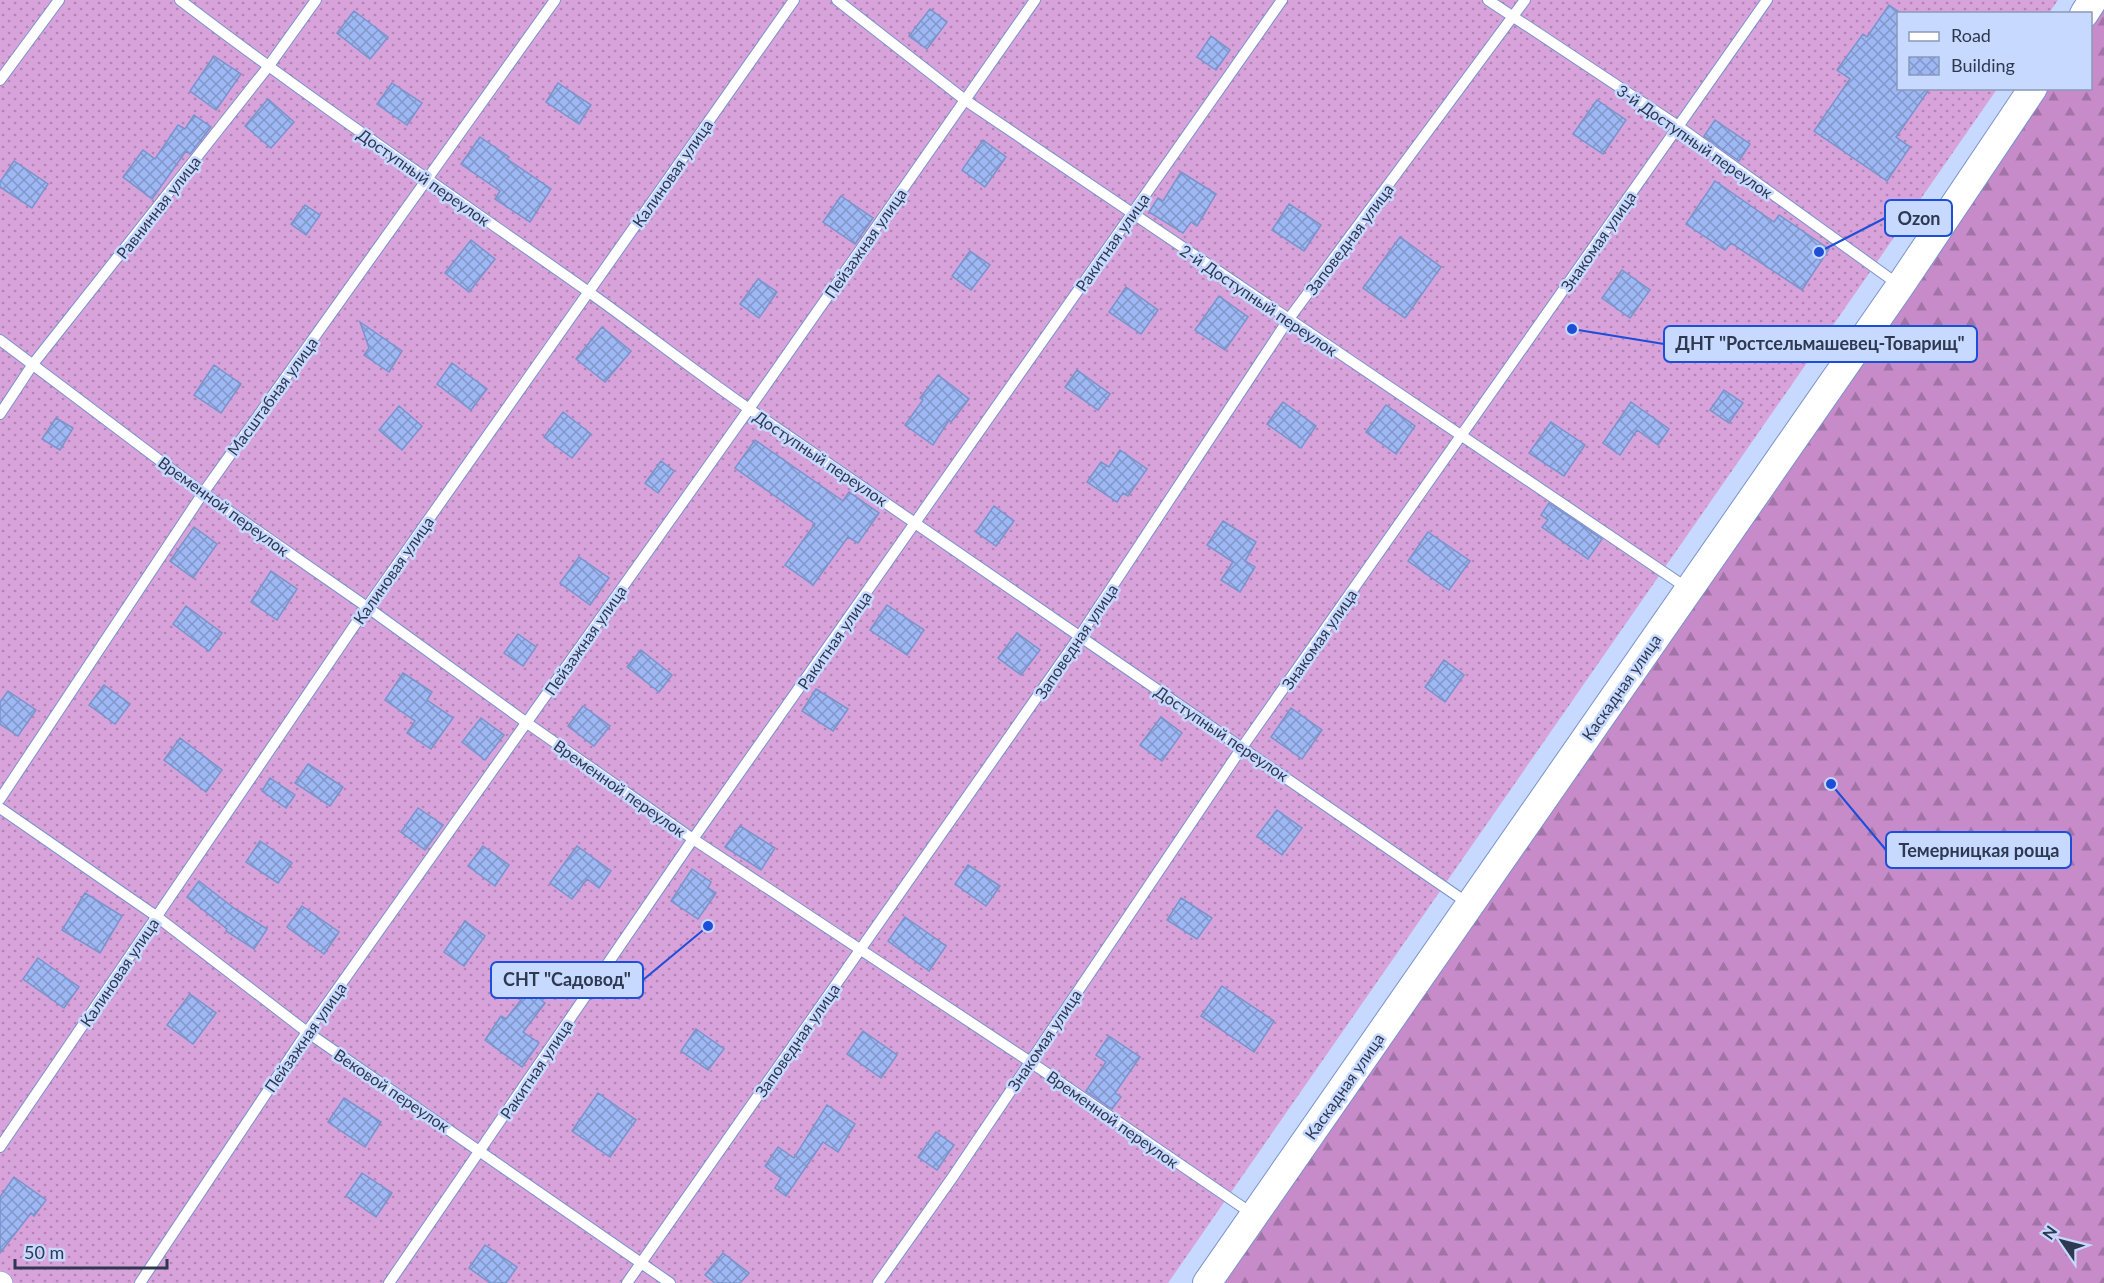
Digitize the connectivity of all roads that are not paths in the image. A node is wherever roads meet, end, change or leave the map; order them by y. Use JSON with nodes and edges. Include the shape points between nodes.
{"nodes":[{"id":1,"x":59,"y":0,"type":"edge"},
{"id":2,"x":180,"y":0,"type":"edge"},
{"id":3,"x":316,"y":0,"type":"edge"},
{"id":4,"x":555,"y":0,"type":"edge"},
{"id":5,"x":794,"y":0,"type":"edge"},
{"id":6,"x":837,"y":0,"type":"edge"},
{"id":7,"x":1035,"y":0,"type":"edge"},
{"id":8,"x":1282,"y":0,"type":"edge"},
{"id":9,"x":1488,"y":0,"type":"edge"},
{"id":10,"x":1525,"y":0,"type":"edge"},
{"id":11,"x":1767,"y":0,"type":"edge"},
{"id":12,"x":1513,"y":18,"type":"junction"},
{"id":13,"x":268,"y":67,"type":"junction"},
{"id":14,"x":0,"y":80,"type":"edge"},
{"id":15,"x":2033,"y":90,"type":"edge"},
{"id":16,"x":965,"y":100,"type":"junction"},
{"id":17,"x":1678,"y":126,"type":"junction"},
{"id":18,"x":427,"y":179,"type":"junction"},
{"id":19,"x":1132,"y":214,"type":"junction"},
{"id":20,"x":1900,"y":286,"type":"junction"},
{"id":21,"x":588,"y":292,"type":"junction"},
{"id":22,"x":1288,"y":320,"type":"junction"},
{"id":23,"x":0,"y":340,"type":"edge"},
{"id":24,"x":33,"y":364,"type":"junction"},
{"id":25,"x":749,"y":409,"type":"junction"},
{"id":26,"x":0,"y":414,"type":"edge"},
{"id":27,"x":1462,"y":435,"type":"junction"},
{"id":28,"x":203,"y":493,"type":"junction"},
{"id":29,"x":916,"y":523,"type":"junction"},
{"id":30,"x":1689,"y":589,"type":"junction"},
{"id":31,"x":367,"y":607,"type":"junction"},
{"id":32,"x":1079,"y":637,"type":"junction"},
{"id":33,"x":527,"y":723,"type":"junction"},
{"id":34,"x":1243,"y":746,"type":"junction"},
{"id":35,"x":0,"y":799,"type":"edge"},
{"id":36,"x":0,"y":808,"type":"edge"},
{"id":37,"x":693,"y":839,"type":"junction"},
{"id":38,"x":1470,"y":905,"type":"junction"},
{"id":39,"x":156,"y":916,"type":"junction"},
{"id":40,"x":861,"y":950,"type":"junction"},
{"id":41,"x":307,"y":1032,"type":"junction"},
{"id":42,"x":1029,"y":1061,"type":"junction"},
{"id":43,"x":0,"y":1147,"type":"edge"},
{"id":44,"x":481,"y":1151,"type":"junction"},
{"id":45,"x":1254,"y":1215,"type":"junction"},
{"id":46,"x":640,"y":1263,"type":"junction"},
{"id":47,"x":140,"y":1283,"type":"edge"},
{"id":48,"x":389,"y":1283,"type":"edge"},
{"id":49,"x":627,"y":1283,"type":"edge"},
{"id":50,"x":670,"y":1283,"type":"edge"},
{"id":51,"x":878,"y":1283,"type":"edge"},
{"id":52,"x":1207,"y":1283,"type":"edge"}],
"edges":[{"from":1,"to":14,"type":"lane"},
{"from":2,"to":13,"type":"lane","name":"Доступный переулок"},
{"from":3,"to":13,"type":"lane","name":"Равнинная улица"},
{"from":4,"to":18,"type":"lane","name":"Масштабная улица"},
{"from":5,"to":21,"type":"lane","name":"Калиновая улица"},
{"from":6,"to":16,"type":"lane","name":"2-й Доступный переулок"},
{"from":7,"to":16,"type":"lane","name":"Пейзажная улица"},
{"from":8,"to":19,"type":"lane","name":"Ракитная улица"},
{"from":9,"to":12,"type":"lane","name":"3-й Доступный переулок"},
{"from":10,"to":12,"type":"lane","name":"Заповедная улица"},
{"from":11,"to":17,"type":"lane","name":"Знакомая улица"},
{"from":12,"to":17,"type":"lane","name":"3-й Доступный переулок"},
{"from":12,"to":22,"type":"lane","name":"Заповедная улица"},
{"from":13,"to":18,"type":"lane","name":"Доступный переулок"},
{"from":13,"to":24,"type":"lane","name":"Равнинная улица"},
{"from":15,"to":20,"type":"street","name":"Каскадная улица"},
{"from":16,"to":19,"type":"lane","name":"2-й Доступный переулок"},
{"from":16,"to":25,"type":"lane","name":"Пейзажная улица"},
{"from":17,"to":20,"type":"lane","name":"3-й Доступный переулок"},
{"from":17,"to":27,"type":"lane","name":"Знакомая улица"},
{"from":18,"to":21,"type":"lane","name":"Доступный переулок"},
{"from":18,"to":28,"type":"lane","name":"Масштабная улица"},
{"from":19,"to":22,"type":"lane","name":"2-й Доступный переулок"},
{"from":19,"to":29,"type":"lane","name":"Ракитная улица"},
{"from":20,"to":30,"type":"street","name":"Каскадная улица"},
{"from":21,"to":25,"type":"lane","name":"Доступный переулок"},
{"from":21,"to":31,"type":"lane","name":"Калиновая улица"},
{"from":22,"to":27,"type":"lane","name":"2-й Доступный переулок"},
{"from":22,"to":32,"type":"lane","name":"Заповедная улица"},
{"from":23,"to":24,"type":"lane","name":"Временной переулок"},
{"from":24,"to":26,"type":"lane","name":"Равнинная улица"},
{"from":24,"to":28,"type":"lane","name":"Временной переулок"},
{"from":25,"to":29,"type":"lane","name":"Доступный переулок"},
{"from":25,"to":33,"type":"lane","name":"Пейзажная улица"},
{"from":27,"to":30,"type":"lane","name":"2-й Доступный переулок"},
{"from":27,"to":34,"type":"lane","name":"Знакомая улица"},
{"from":28,"to":31,"type":"lane","name":"Временной переулок"},
{"from":28,"to":35,"type":"lane","name":"Масштабная улица"},
{"from":29,"to":32,"type":"lane","name":"Доступный переулок"},
{"from":29,"to":37,"type":"lane","name":"Ракитная улица"},
{"from":30,"to":38,"type":"street","name":"Каскадная улица"},
{"from":31,"to":33,"type":"lane","name":"Временной переулок"},
{"from":31,"to":39,"type":"lane","name":"Калиновая улица"},
{"from":32,"to":34,"type":"lane","name":"Доступный переулок"},
{"from":32,"to":40,"type":"lane","name":"Заповедная улица"},
{"from":33,"to":37,"type":"lane","name":"Временной переулок"},
{"from":33,"to":41,"type":"lane","name":"Пейзажная улица"},
{"from":34,"to":38,"type":"lane","name":"Доступный переулок"},
{"from":34,"to":42,"type":"lane","name":"Знакомая улица"},
{"from":36,"to":39,"type":"lane","name":"Вековой переулок"},
{"from":37,"to":40,"type":"lane","name":"Временной переулок"},
{"from":37,"to":44,"type":"lane","name":"Ракитная улица"},
{"from":38,"to":45,"type":"street","name":"Каскадная улица"},
{"from":39,"to":41,"type":"lane","name":"Вековой переулок"},
{"from":39,"to":43,"type":"lane","name":"Калиновая улица"},
{"from":40,"to":42,"type":"lane","name":"Временной переулок"},
{"from":40,"to":46,"type":"lane","name":"Заповедная улица"},
{"from":41,"to":44,"type":"lane","name":"Вековой переулок"},
{"from":41,"to":47,"type":"lane","name":"Пейзажная улица"},
{"from":42,"to":45,"type":"lane","name":"Временной переулок"},
{"from":42,"to":51,"type":"lane","name":"Знакомая улица"},
{"from":44,"to":46,"type":"lane","name":"Вековой переулок"},
{"from":44,"to":48,"type":"lane","name":"Ракитная улица"},
{"from":45,"to":52,"type":"street","name":"Каскадная улица"},
{"from":46,"to":49,"type":"lane","name":"Заповедная улица"},
{"from":46,"to":50,"type":"lane","name":"Вековой переулок"}]}
